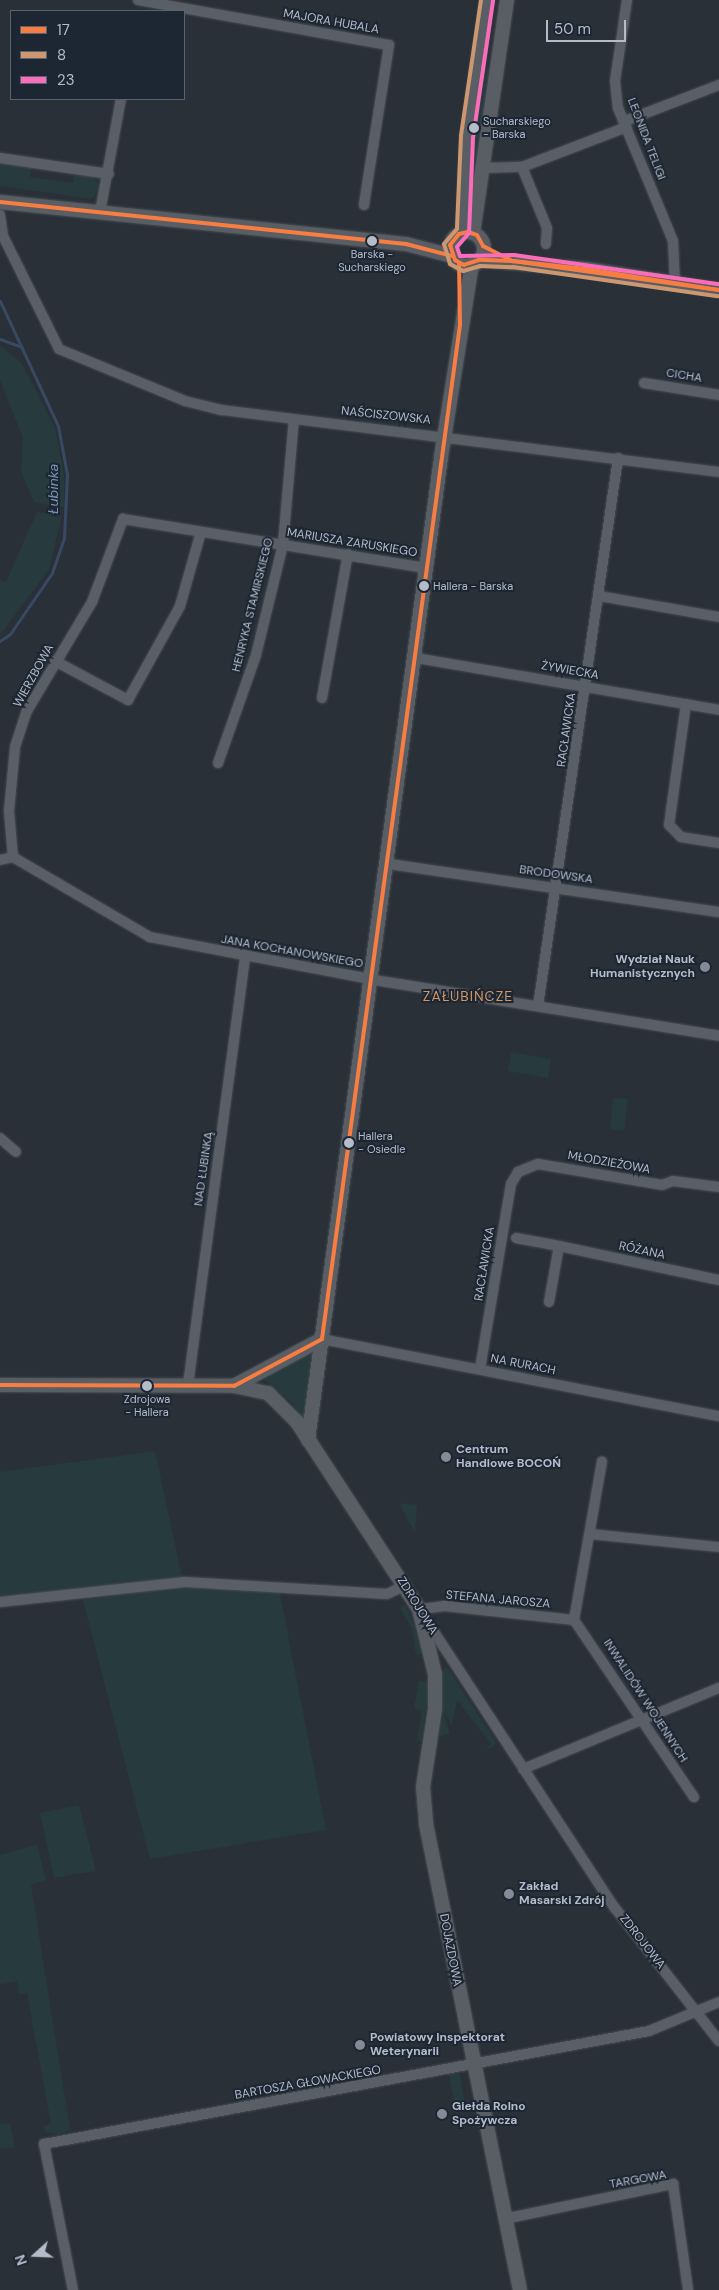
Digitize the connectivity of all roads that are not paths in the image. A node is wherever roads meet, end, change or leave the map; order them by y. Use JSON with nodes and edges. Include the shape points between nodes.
{"nodes":[{"id":1,"x":138,"y":0,"type":"edge"},
{"id":2,"x":487,"y":0,"type":"edge"},
{"id":3,"x":506,"y":0,"type":"edge"},
{"id":4,"x":627,"y":0,"type":"edge"},
{"id":5,"x":719,"y":85,"type":"edge"},
{"id":6,"x":121,"y":100,"type":"edge"},
{"id":7,"x":626,"y":124,"type":"junction"},
{"id":8,"x":0,"y":158,"type":"edge"},
{"id":9,"x":484,"y":168,"type":"junction"},
{"id":10,"x":522,"y":168,"type":"junction"},
{"id":11,"x":109,"y":174,"type":"junction"},
{"id":12,"x":0,"y":202,"type":"edge"},
{"id":13,"x":364,"y":205,"type":"dead end"},
{"id":14,"x":100,"y":212,"type":"junction"},
{"id":15,"x":0,"y":213,"type":"edge"},
{"id":16,"x":468,"y":232,"type":"junction"},
{"id":17,"x":452,"y":241,"type":"junction"},
{"id":18,"x":406,"y":244,"type":"junction"},
{"id":19,"x":546,"y":244,"type":"dead end"},
{"id":20,"x":483,"y":246,"type":"junction"},
{"id":21,"x":466,"y":261,"type":"junction"},
{"id":22,"x":514,"y":261,"type":"junction"},
{"id":23,"x":675,"y":284,"type":"junction"},
{"id":24,"x":719,"y":290,"type":"edge"},
{"id":25,"x":644,"y":383,"type":"dead end"},
{"id":26,"x":719,"y":395,"type":"edge"},
{"id":27,"x":294,"y":419,"type":"junction"},
{"id":28,"x":444,"y":435,"type":"junction"},
{"id":29,"x":618,"y":458,"type":"junction"},
{"id":30,"x":719,"y":472,"type":"edge"},
{"id":31,"x":123,"y":519,"type":"joint"},
{"id":32,"x":201,"y":532,"type":"junction"},
{"id":33,"x":283,"y":544,"type":"junction"},
{"id":34,"x":348,"y":554,"type":"junction"},
{"id":35,"x":428,"y":568,"type":"junction"},
{"id":36,"x":599,"y":596,"type":"junction"},
{"id":37,"x":719,"y":617,"type":"edge"},
{"id":38,"x":416,"y":658,"type":"junction"},
{"id":39,"x":55,"y":661,"type":"junction"},
{"id":40,"x":586,"y":687,"type":"junction"},
{"id":41,"x":322,"y":698,"type":"dead end"},
{"id":42,"x":686,"y":704,"type":"junction"},
{"id":43,"x":719,"y":710,"type":"edge"},
{"id":44,"x":218,"y":763,"type":"dead end"},
{"id":45,"x":719,"y":843,"type":"edge"},
{"id":46,"x":13,"y":857,"type":"junction"},
{"id":47,"x":0,"y":860,"type":"edge"},
{"id":48,"x":389,"y":864,"type":"junction"},
{"id":49,"x":556,"y":887,"type":"junction"},
{"id":50,"x":719,"y":912,"type":"edge"},
{"id":51,"x":245,"y":957,"type":"junction"},
{"id":52,"x":374,"y":979,"type":"junction"},
{"id":53,"x":538,"y":1006,"type":"junction"},
{"id":54,"x":719,"y":1036,"type":"edge"},
{"id":55,"x":0,"y":1138,"type":"edge"},
{"id":56,"x":16,"y":1152,"type":"dead end"},
{"id":57,"x":524,"y":1167,"type":"joint"},
{"id":58,"x":719,"y":1188,"type":"edge"},
{"id":59,"x":516,"y":1238,"type":"dead end"},
{"id":60,"x":560,"y":1246,"type":"junction"},
{"id":61,"x":719,"y":1280,"type":"edge"},
{"id":62,"x":549,"y":1302,"type":"dead end"},
{"id":63,"x":322,"y":1339,"type":"junction"},
{"id":64,"x":480,"y":1369,"type":"junction"},
{"id":65,"x":0,"y":1385,"type":"edge"},
{"id":66,"x":188,"y":1385,"type":"junction"},
{"id":67,"x":234,"y":1386,"type":"junction"},
{"id":68,"x":719,"y":1416,"type":"edge"},
{"id":69,"x":308,"y":1440,"type":"junction"},
{"id":70,"x":602,"y":1461,"type":"dead end"},
{"id":71,"x":590,"y":1534,"type":"junction"},
{"id":72,"x":719,"y":1547,"type":"edge"},
{"id":73,"x":404,"y":1586,"type":"junction"},
{"id":74,"x":0,"y":1602,"type":"edge"},
{"id":75,"x":419,"y":1609,"type":"junction"},
{"id":76,"x":574,"y":1620,"type":"junction"},
{"id":77,"x":719,"y":1688,"type":"edge"},
{"id":78,"x":640,"y":1719,"type":"junction"},
{"id":79,"x":523,"y":1769,"type":"junction"},
{"id":80,"x":694,"y":1797,"type":"dead end"},
{"id":81,"x":719,"y":2002,"type":"edge"},
{"id":82,"x":696,"y":2011,"type":"junction"},
{"id":83,"x":719,"y":2041,"type":"edge"},
{"id":84,"x":472,"y":2064,"type":"junction"},
{"id":85,"x":504,"y":2219,"type":"junction"},
{"id":86,"x":73,"y":2290,"type":"edge"},
{"id":87,"x":520,"y":2290,"type":"edge"},
{"id":88,"x":688,"y":2290,"type":"edge"}],
"edges":[{"from":1,"to":13,"type":"street","name":"MAJORA HUBALA","via":[[389,45]]},
{"from":2,"to":16,"type":"street","via":[[468,136]]},
{"from":3,"to":9,"type":"street"},
{"from":4,"to":7,"type":"street","name":"LEONIDA TELIGI","via":[[615,81]]},
{"from":5,"to":7,"type":"street"},
{"from":6,"to":11,"type":"street"},
{"from":7,"to":10,"type":"street"},
{"from":7,"to":23,"type":"street","name":"LEONIDA TELIGI","via":[[673,241]]},
{"from":8,"to":11,"type":"street"},
{"from":9,"to":10,"type":"street"},
{"from":9,"to":16,"type":"street"},
{"from":10,"to":19,"type":"street","via":[[547,228]]},
{"from":11,"to":14,"type":"street"},
{"from":12,"to":14,"type":"street"},
{"from":14,"to":18,"type":"street"},
{"from":15,"to":27,"type":"street","name":"NAŚCISZOWSKA","via":[[3,236],[59,350],[185,401]]},
{"from":16,"to":17,"type":"street"},
{"from":16,"to":20,"type":"street"},
{"from":17,"to":18,"type":"street"},
{"from":17,"to":21,"type":"street"},
{"from":18,"to":21,"type":"street"},
{"from":20,"to":21,"type":"street"},
{"from":20,"to":22,"type":"street"},
{"from":21,"to":22,"type":"street"},
{"from":21,"to":28,"type":"street"},
{"from":22,"to":23,"type":"street"},
{"from":23,"to":24,"type":"street"},
{"from":25,"to":26,"type":"street","name":"CICHA"},
{"from":27,"to":28,"type":"street","name":"NAŚCISZOWSKA"},
{"from":27,"to":33,"type":"street","name":"HENRYKA STAMIRSKIEGO"},
{"from":28,"to":29,"type":"street","name":"NAŚCISZOWSKA"},
{"from":28,"to":35,"type":"street"},
{"from":29,"to":30,"type":"street","name":"NAŚCISZOWSKA"},
{"from":29,"to":36,"type":"street","name":"RACŁAWICKA"},
{"from":31,"to":32,"type":"street","name":"MARIUSZA ZARUSKIEGO"},
{"from":31,"to":39,"type":"street","name":"WIERZBOWA","via":[[92,602]]},
{"from":32,"to":33,"type":"street","name":"MARIUSZA ZARUSKIEGO"},
{"from":32,"to":39,"type":"street","via":[[180,606],[128,700]]},
{"from":33,"to":34,"type":"street","name":"MARIUSZA ZARUSKIEGO"},
{"from":33,"to":44,"type":"street","name":"HENRYKA STAMIRSKIEGO","via":[[256,654]]},
{"from":34,"to":35,"type":"street","name":"MARIUSZA ZARUSKIEGO"},
{"from":34,"to":41,"type":"street"},
{"from":35,"to":38,"type":"street"},
{"from":36,"to":37,"type":"street"},
{"from":36,"to":40,"type":"street","name":"RACŁAWICKA"},
{"from":38,"to":40,"type":"street","name":"ŻYWIECKA"},
{"from":38,"to":48,"type":"street"},
{"from":39,"to":46,"type":"street","name":"WIERZBOWA","via":[[27,711],[15,747],[9,811]]},
{"from":40,"to":42,"type":"street","name":"ŻYWIECKA"},
{"from":40,"to":49,"type":"street","name":"RACŁAWICKA"},
{"from":42,"to":43,"type":"street","name":"ŻYWIECKA"},
{"from":42,"to":45,"type":"street","via":[[669,825],[675,835]]},
{"from":46,"to":47,"type":"street"},
{"from":46,"to":51,"type":"street","name":"JANA KOCHANOWSKIEGO","via":[[150,937]]},
{"from":48,"to":49,"type":"street","name":"BRODOWSKA"},
{"from":48,"to":52,"type":"street"},
{"from":49,"to":50,"type":"street","name":"BRODOWSKA"},
{"from":49,"to":53,"type":"street","name":"RACŁAWICKA"},
{"from":51,"to":52,"type":"street","name":"JANA KOCHANOWSKIEGO"},
{"from":51,"to":66,"type":"street","name":"NAD ŁUBINKĄ"},
{"from":52,"to":53,"type":"street","name":"JANA KOCHANOWSKIEGO"},
{"from":52,"to":63,"type":"street"},
{"from":53,"to":54,"type":"street","name":"JANA KOCHANOWSKIEGO"},
{"from":55,"to":56,"type":"street"},
{"from":57,"to":58,"type":"street","name":"MŁODZIEŻOWA","via":[[538,1164],[662,1185],[672,1181]]},
{"from":57,"to":64,"type":"street","name":"RACŁAWICKA","via":[[511,1184]]},
{"from":59,"to":60,"type":"street","name":"RÓŻANA"},
{"from":60,"to":61,"type":"street","name":"RÓŻANA"},
{"from":60,"to":62,"type":"street"},
{"from":63,"to":64,"type":"street","name":"NA RURACH"},
{"from":63,"to":67,"type":"street"},
{"from":63,"to":69,"type":"street"},
{"from":64,"to":68,"type":"street","name":"NA RURACH"},
{"from":65,"to":66,"type":"street","name":"ZDROJOWA"},
{"from":66,"to":67,"type":"street","name":"ZDROJOWA"},
{"from":67,"to":69,"type":"street","name":"ZDROJOWA","via":[[258,1390],[276,1399]]},
{"from":69,"to":73,"type":"street","name":"ZDROJOWA"},
{"from":70,"to":71,"type":"street"},
{"from":71,"to":72,"type":"street"},
{"from":71,"to":76,"type":"street"},
{"from":73,"to":74,"type":"street","via":[[387,1594],[185,1582]]},
{"from":73,"to":75,"type":"street","name":"ZDROJOWA"},
{"from":75,"to":76,"type":"street","name":"STEFANA JAROSZA","via":[[445,1606]]},
{"from":75,"to":79,"type":"street","name":"ZDROJOWA"},
{"from":75,"to":84,"type":"street","name":"DOJAZDOWA","via":[[432,1650],[435,1682],[423,1802]]},
{"from":76,"to":78,"type":"street","name":"INWALIDÓW WOJENNYCH"},
{"from":77,"to":78,"type":"street"},
{"from":78,"to":79,"type":"street"},
{"from":78,"to":80,"type":"street","name":"INWALIDÓW WOJENNYCH"},
{"from":79,"to":82,"type":"street","name":"ZDROJOWA","via":[[615,1908]]},
{"from":81,"to":82,"type":"street","name":"BARTOSZA GŁOWACKIEGO"},
{"from":82,"to":83,"type":"street","name":"ZDROJOWA"},
{"from":82,"to":84,"type":"street","name":"BARTOSZA GŁOWACKIEGO","via":[[664,2027]]},
{"from":84,"to":85,"type":"street","name":"DOJAZDOWA"},
{"from":84,"to":86,"type":"street","name":"BARTOSZA GŁOWACKIEGO","via":[[44,2144]]},
{"from":85,"to":87,"type":"street","name":"DOJAZDOWA"},
{"from":85,"to":88,"type":"street","name":"TARGOWA","via":[[672,2184]]}]}
